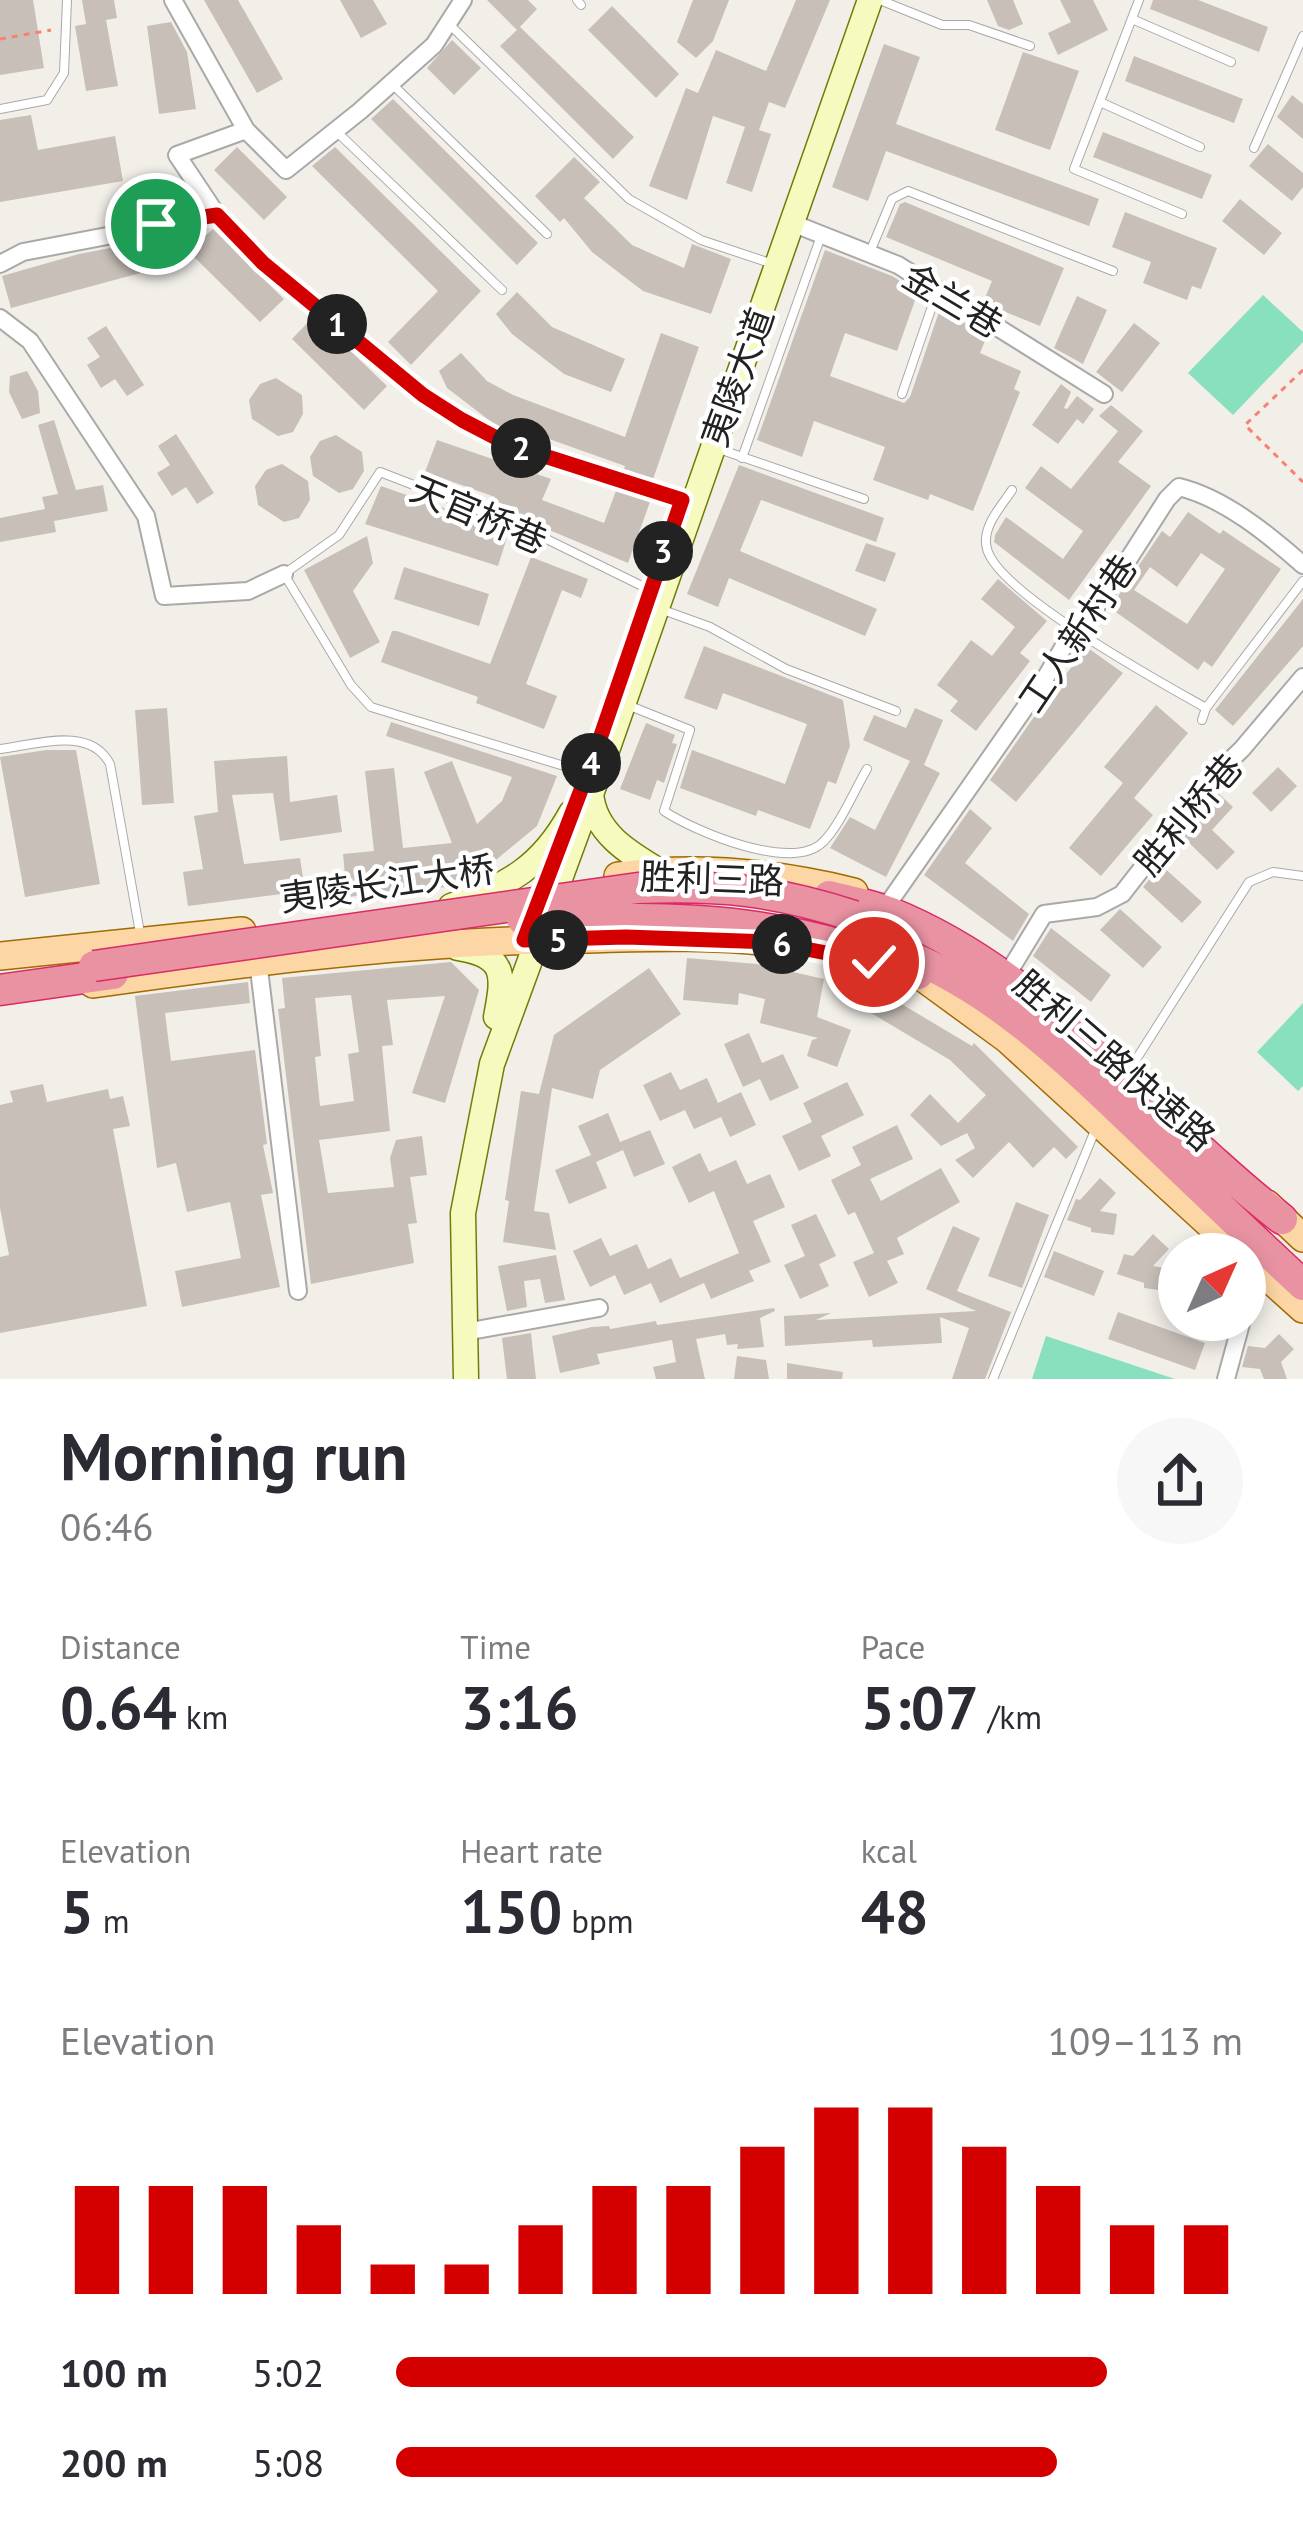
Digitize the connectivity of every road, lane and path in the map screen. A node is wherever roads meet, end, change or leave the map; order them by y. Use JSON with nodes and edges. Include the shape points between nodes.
{"nodes":[{"id":1,"x":67,"y":0,"type":"edge"},
{"id":2,"x":173,"y":0,"type":"edge"},
{"id":3,"x":463,"y":0,"type":"edge"},
{"id":4,"x":859,"y":0,"type":"edge"},
{"id":5,"x":870,"y":0,"type":"edge"},
{"id":6,"x":880,"y":0,"type":"edge"},
{"id":7,"x":1139,"y":0,"type":"edge"},
{"id":8,"x":1132,"y":20,"type":"junction"},
{"id":9,"x":448,"y":22,"type":"junction"},
{"id":10,"x":67,"y":26,"type":"junction"},
{"id":11,"x":1303,"y":35,"type":"edge"},
{"id":12,"x":0,"y":39,"type":"edge"},
{"id":13,"x":1030,"y":46,"type":"dead end"},
{"id":14,"x":1231,"y":62,"type":"dead end"},
{"id":15,"x":391,"y":83,"type":"junction"},
{"id":16,"x":1100,"y":102,"type":"junction"},
{"id":17,"x":0,"y":109,"type":"edge"},
{"id":18,"x":246,"y":130,"type":"junction"},
{"id":19,"x":336,"y":131,"type":"junction"},
{"id":20,"x":1200,"y":147,"type":"dead end"},
{"id":21,"x":1254,"y":148,"type":"dead end"},
{"id":22,"x":1182,"y":214,"type":"dead end"},
{"id":23,"x":217,"y":215,"type":"junction"},
{"id":24,"x":792,"y":223,"type":"junction"},
{"id":25,"x":548,"y":234,"type":"dead end"},
{"id":26,"x":821,"y":234,"type":"junction"},
{"id":27,"x":870,"y":254,"type":"junction"},
{"id":28,"x":767,"y":262,"type":"junction"},
{"id":29,"x":0,"y":264,"type":"edge"},
{"id":30,"x":1113,"y":271,"type":"dead end"},
{"id":31,"x":939,"y":288,"type":"junction"},
{"id":32,"x":502,"y":290,"type":"dead end"},
{"id":33,"x":0,"y":318,"type":"edge"},
{"id":34,"x":1303,"y":370,"type":"edge"},
{"id":35,"x":902,"y":394,"type":"dead end"},
{"id":36,"x":1104,"y":394,"type":"dead end"},
{"id":37,"x":712,"y":446,"type":"junction"},
{"id":38,"x":742,"y":458,"type":"junction"},
{"id":39,"x":1303,"y":482,"type":"edge"},
{"id":40,"x":1012,"y":490,"type":"dead end"},
{"id":41,"x":682,"y":500,"type":"junction"},
{"id":42,"x":864,"y":500,"type":"dead end"},
{"id":43,"x":1303,"y":565,"type":"edge"},
{"id":44,"x":284,"y":574,"type":"junction"},
{"id":45,"x":1303,"y":581,"type":"edge"},
{"id":46,"x":649,"y":596,"type":"junction"},
{"id":47,"x":1078,"y":629,"type":"junction"},
{"id":48,"x":1303,"y":677,"type":"edge"},
{"id":49,"x":623,"y":703,"type":"junction"},
{"id":50,"x":1206,"y":708,"type":"junction"},
{"id":51,"x":896,"y":711,"type":"dead end"},
{"id":52,"x":1202,"y":720,"type":"dead end"},
{"id":53,"x":0,"y":748,"type":"edge"},
{"id":54,"x":867,"y":770,"type":"dead end"},
{"id":55,"x":584,"y":790,"type":"junction"},
{"id":56,"x":661,"y":872,"type":"junction"},
{"id":57,"x":1303,"y":876,"type":"edge"},
{"id":58,"x":550,"y":888,"type":"junction"},
{"id":59,"x":754,"y":889,"type":"junction"},
{"id":60,"x":890,"y":901,"type":"junction"},
{"id":61,"x":448,"y":907,"type":"junction"},
{"id":62,"x":851,"y":925,"type":"junction"},
{"id":63,"x":525,"y":933,"type":"junction"},
{"id":64,"x":626,"y":937,"type":"junction"},
{"id":65,"x":142,"y":942,"type":"junction"},
{"id":66,"x":444,"y":946,"type":"junction"},
{"id":67,"x":0,"y":956,"type":"edge"},
{"id":68,"x":258,"y":961,"type":"junction"},
{"id":69,"x":1010,"y":970,"type":"junction"},
{"id":70,"x":918,"y":974,"type":"junction"},
{"id":71,"x":0,"y":975,"type":"edge"},
{"id":72,"x":0,"y":994,"type":"edge"},
{"id":73,"x":502,"y":1018,"type":"junction"},
{"id":74,"x":1130,"y":1070,"type":"junction"},
{"id":75,"x":1099,"y":1121,"type":"junction"},
{"id":76,"x":1293,"y":1229,"type":"edge"},
{"id":77,"x":1220,"y":1233,"type":"edge"},
{"id":78,"x":1303,"y":1262,"type":"edge"},
{"id":79,"x":1266,"y":1275,"type":"edge"},
{"id":80,"x":1303,"y":1285,"type":"edge"},
{"id":81,"x":298,"y":1291,"type":"dead end"},
{"id":82,"x":599,"y":1308,"type":"dead end"},
{"id":83,"x":1303,"y":1309,"type":"edge"},
{"id":84,"x":465,"y":1332,"type":"junction"},
{"id":85,"x":1236,"y":1341,"type":"edge"},
{"id":86,"x":456,"y":1379,"type":"edge"},
{"id":87,"x":466,"y":1379,"type":"edge"},
{"id":88,"x":993,"y":1379,"type":"edge"},
{"id":89,"x":1226,"y":1379,"type":"edge"}],
"edges":[{"from":1,"to":10,"type":"lane"},
{"from":2,"to":18,"type":"street"},
{"from":3,"to":9,"type":"street"},
{"from":4,"to":28,"type":"main road","name":"夷陵大道"},
{"from":5,"to":24,"type":"main road","name":"夷陵大道"},
{"from":6,"to":13,"type":"lane"},
{"from":7,"to":8,"type":"lane"},
{"from":8,"to":14,"type":"lane"},
{"from":8,"to":16,"type":"lane"},
{"from":9,"to":15,"type":"street"},
{"from":9,"to":28,"type":"lane","via":[[629,199],[701,240]]},
{"from":10,"to":12,"type":"path"},
{"from":10,"to":17,"type":"lane","via":[[64,73],[47,100]]},
{"from":11,"to":21,"type":"lane"},
{"from":15,"to":19,"type":"street"},
{"from":15,"to":25,"type":"lane"},
{"from":16,"to":20,"type":"lane"},
{"from":16,"to":22,"type":"lane","via":[[1074,170]]},
{"from":18,"to":19,"type":"street","via":[[286,170]]},
{"from":18,"to":23,"type":"street","via":[[177,155]]},
{"from":19,"to":32,"type":"lane"},
{"from":23,"to":29,"type":"street","via":[[23,252]]},
{"from":23,"to":41,"type":"lane","via":[[263,263],[462,420],[510,445]]},
{"from":24,"to":26,"type":"street","name":"金兰巷"},
{"from":24,"to":37,"type":"main road","name":"夷陵大道"},
{"from":26,"to":27,"type":"street","name":"金兰巷"},
{"from":26,"to":38,"type":"lane"},
{"from":27,"to":30,"type":"lane","via":[[892,199],[908,191]]},
{"from":27,"to":31,"type":"street","name":"金兰巷"},
{"from":28,"to":41,"type":"main road","name":"夷陵大道"},
{"from":31,"to":35,"type":"lane"},
{"from":31,"to":36,"type":"street","name":"金兰巷"},
{"from":33,"to":44,"type":"street","via":[[30,341],[146,516],[164,596],[248,591]]},
{"from":34,"to":39,"type":"path","via":[[1245,425]]},
{"from":37,"to":38,"type":"lane"},
{"from":37,"to":46,"type":"main road","name":"夷陵大道"},
{"from":38,"to":42,"type":"lane"},
{"from":40,"to":47,"type":"lane","via":[[988,524],[986,548],[1018,588]]},
{"from":41,"to":55,"type":"main road","name":"夷陵大道"},
{"from":43,"to":47,"type":"street","name":"工人新村巷","via":[[1226,507],[1179,487]]},
{"from":44,"to":46,"type":"lane","name":"天官桥巷","via":[[339,536],[380,472],[522,527]]},
{"from":44,"to":55,"type":"lane","via":[[371,707]]},
{"from":45,"to":50,"type":"lane"},
{"from":46,"to":49,"type":"main road","name":"夷陵大道"},
{"from":46,"to":51,"type":"lane","via":[[786,668]]},
{"from":47,"to":50,"type":"lane"},
{"from":47,"to":60,"type":"street","name":"工人新村巷"},
{"from":48,"to":69,"type":"street","name":"胜利桥巷","via":[[1122,894],[1097,908],[1044,914]]},
{"from":49,"to":54,"type":"lane","via":[[690,730],[664,812],[692,830],[763,850],[823,844]]},
{"from":49,"to":55,"type":"main road","name":"夷陵大道"},
{"from":50,"to":52,"type":"lane"},
{"from":53,"to":65,"type":"lane","via":[[76,740],[104,752]]},
{"from":55,"to":56,"type":"main road","via":[[607,832]]},
{"from":55,"to":58,"type":"main road","name":"夷陵大道"},
{"from":55,"to":61,"type":"main road","via":[[549,850],[524,872]]},
{"from":56,"to":58,"type":"main road","name":"胜利三路"},
{"from":56,"to":60,"type":"main road","name":"胜利三路","via":[[789,878]]},
{"from":57,"to":74,"type":"lane","via":[[1273,872],[1249,882]]},
{"from":58,"to":61,"type":"main road","name":"胜利三路"},
{"from":58,"to":63,"type":"main road","name":"夷陵大道"},
{"from":59,"to":62,"type":"highway","name":"夷陵长江大桥","bridge":true},
{"from":59,"to":71,"type":"highway","name":"夷陵长江大桥","bridge":true,"via":[[638,888]]},
{"from":59,"to":76,"type":"highway","bridge":true,"via":[[827,895],[888,912],[978,960],[1106,1059]]},
{"from":60,"to":69,"type":"main road","name":"胜利三路"},
{"from":61,"to":65,"type":"main road","name":"胜利三路"},
{"from":62,"to":63,"type":"highway","name":"夷陵长江大桥","bridge":true,"via":[[740,907],[620,907]]},
{"from":62,"to":78,"type":"highway","name":"胜利三路快速路","via":[[907,937],[1039,1020]]},
{"from":62,"to":80,"type":"highway","name":"胜利三路快速路","via":[[992,1001]]},
{"from":63,"to":64,"type":"main road","name":"胜利三路"},
{"from":63,"to":66,"type":"main road","name":"胜利三路"},
{"from":63,"to":70,"type":"highway","bridge":true,"via":[[716,922],[847,947]]},
{"from":63,"to":72,"type":"highway","name":"夷陵长江大桥"},
{"from":63,"to":73,"type":"main road","name":"夷陵大道"},
{"from":64,"to":70,"type":"main road","name":"胜利三路","via":[[812,947]]},
{"from":64,"to":73,"type":"main road","via":[[547,958]]},
{"from":65,"to":67,"type":"main road","name":"胜利三路"},
{"from":66,"to":68,"type":"main road","name":"胜利三路"},
{"from":66,"to":73,"type":"main road","via":[[497,963]]},
{"from":68,"to":72,"type":"main road","name":"胜利三路"},
{"from":68,"to":81,"type":"street"},
{"from":69,"to":74,"type":"main road","name":"胜利三路"},
{"from":70,"to":75,"type":"main road","name":"胜利三路","via":[[981,1017]]},
{"from":73,"to":84,"type":"main road","name":"夷陵大道","via":[[463,1213]]},
{"from":73,"to":86,"type":"main road","name":"夷陵大道","via":[[482,1062],[453,1212]]},
{"from":74,"to":76,"type":"main road","name":"胜利三路"},
{"from":75,"to":77,"type":"main road","name":"胜利三路"},
{"from":75,"to":88,"type":"lane"},
{"from":79,"to":83,"type":"main road","name":"胜利三路"},
{"from":82,"to":84,"type":"street"},
{"from":84,"to":87,"type":"main road","name":"夷陵大道"},
{"from":85,"to":89,"type":"street"}]}
